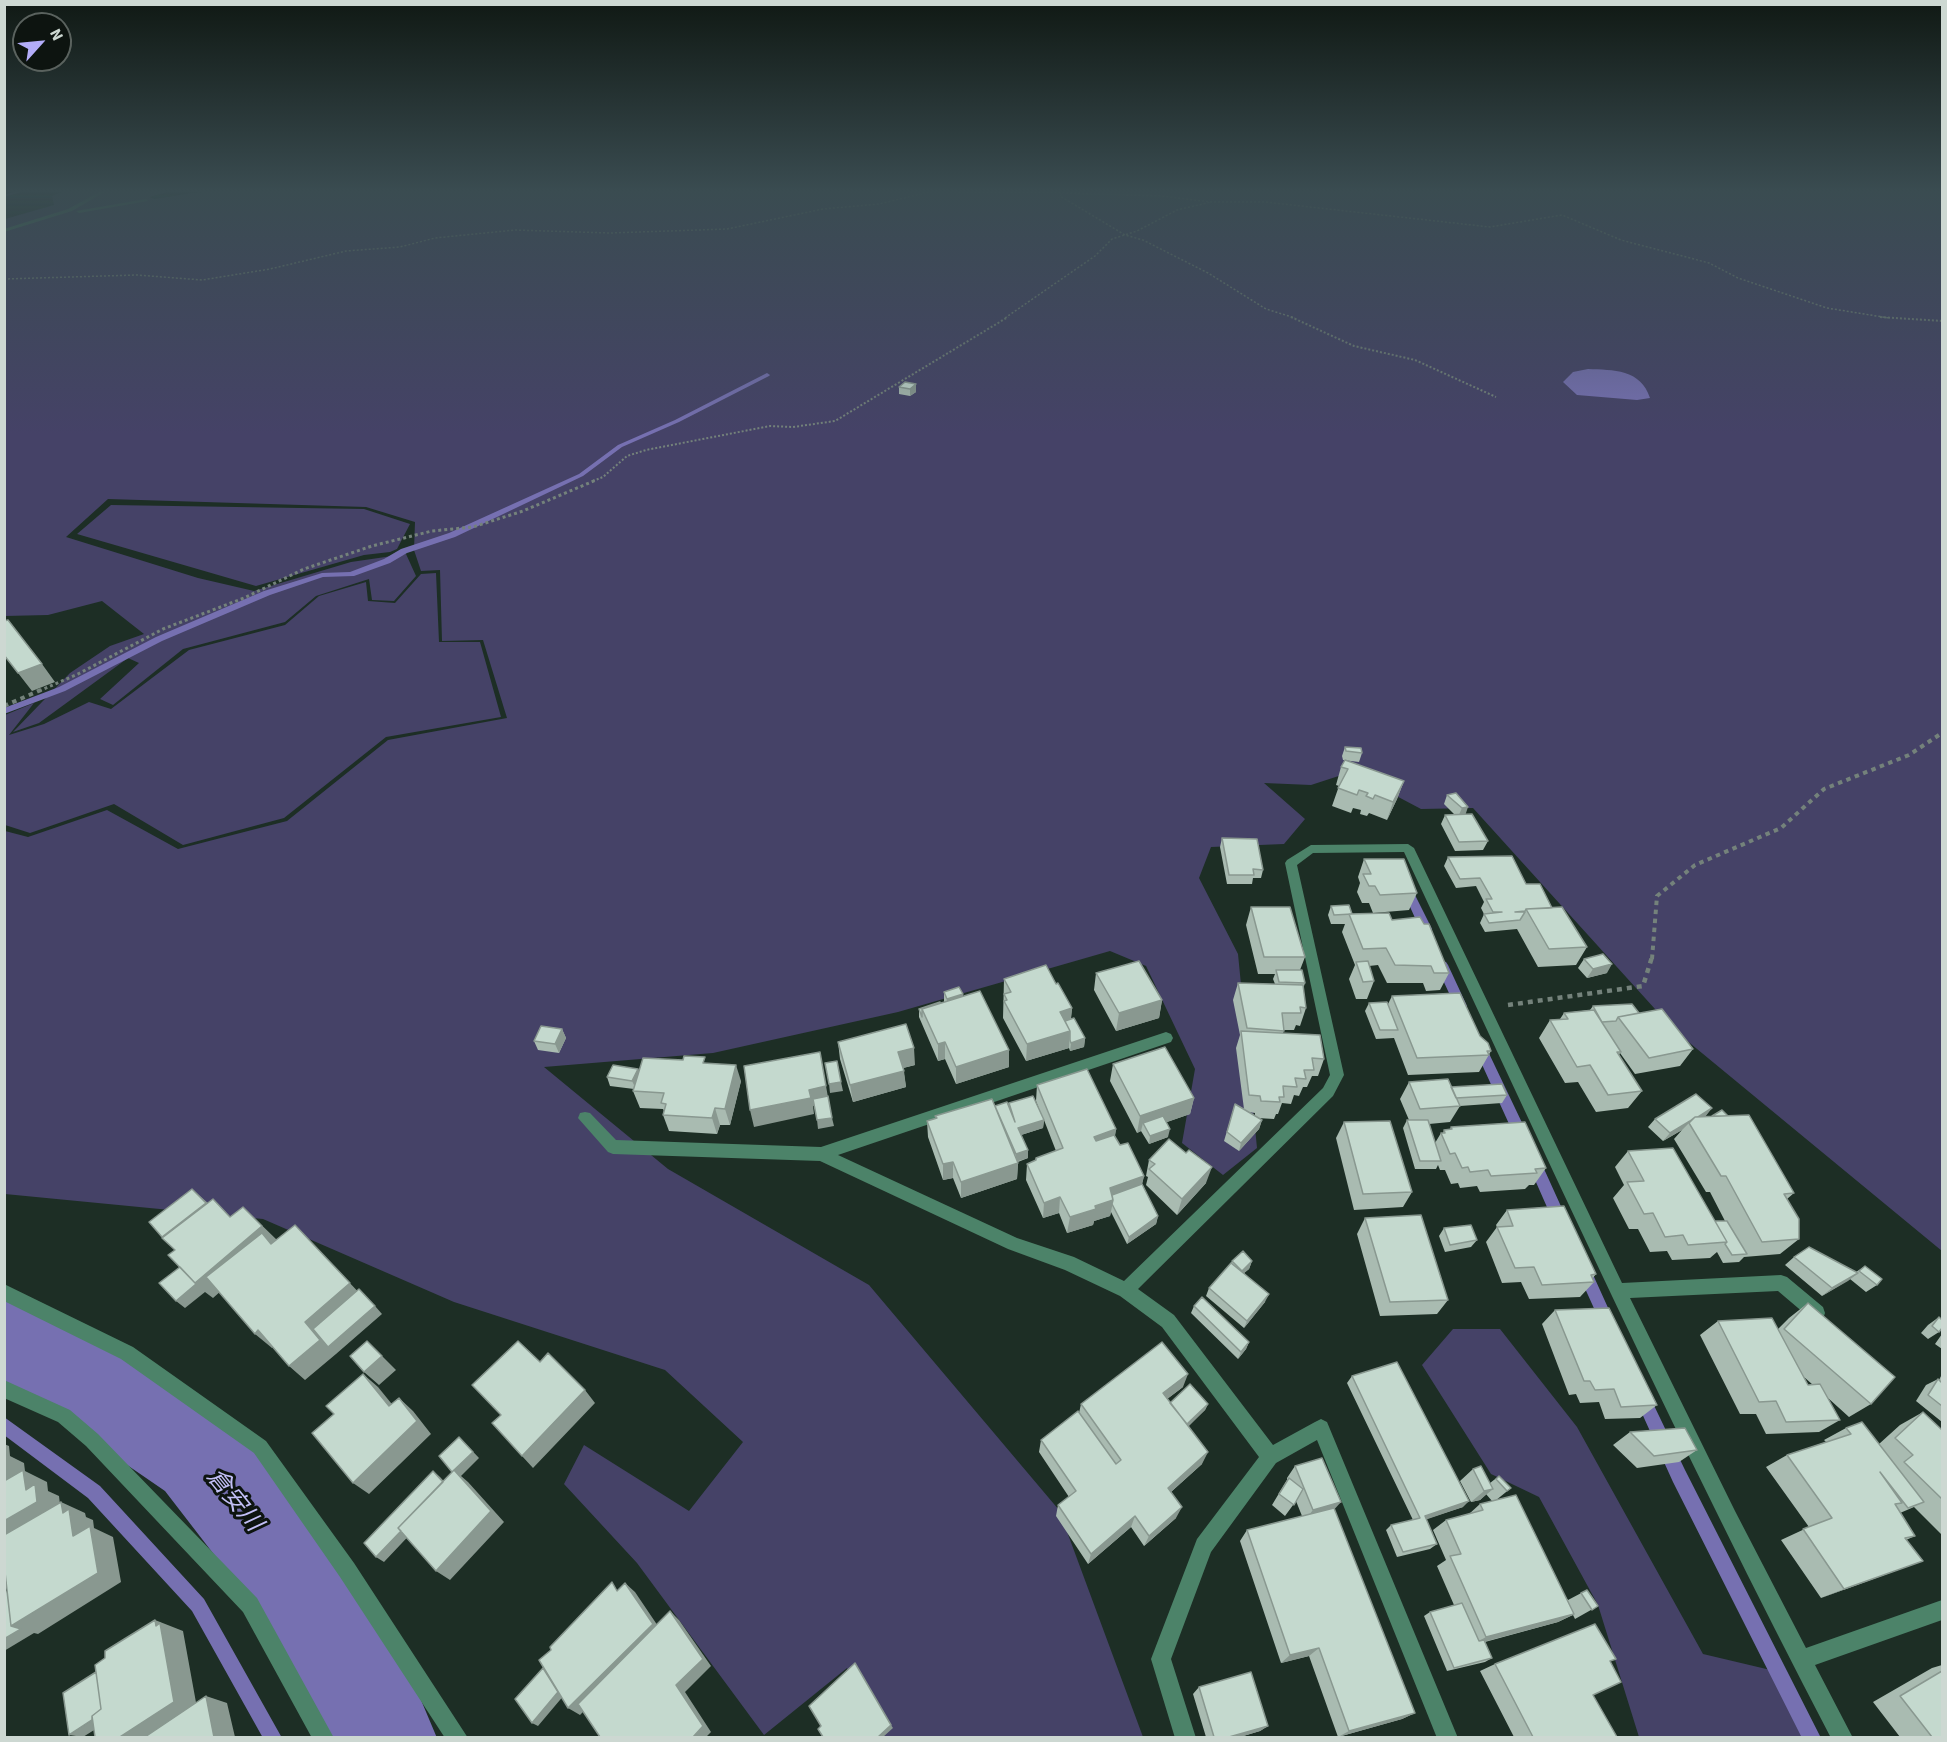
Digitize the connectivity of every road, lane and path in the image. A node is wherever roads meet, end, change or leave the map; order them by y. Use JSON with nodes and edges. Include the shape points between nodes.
{"nodes":[{"id":1,"x":251,"y":271,"type":"edge"},
{"id":2,"x":1073,"y":271,"type":"edge"},
{"id":3,"x":1205,"y":271,"type":"edge"},
{"id":4,"x":1725,"y":271,"type":"edge"},
{"id":5,"x":4,"y":279,"type":"edge"},
{"id":6,"x":1942,"y":321,"type":"edge"},
{"id":7,"x":1496,"y":397,"type":"dead end"},
{"id":8,"x":4,"y":706,"type":"edge"},
{"id":9,"x":1942,"y":733,"type":"edge"},
{"id":10,"x":1483,"y":1008,"type":"junction"},
{"id":11,"x":1166,"y":1038,"type":"dead end"},
{"id":12,"x":585,"y":1118,"type":"dead end"},
{"id":13,"x":821,"y":1154,"type":"junction"},
{"id":14,"x":1126,"y":1290,"type":"junction"},
{"id":15,"x":4,"y":1292,"type":"edge"},
{"id":16,"x":1617,"y":1292,"type":"junction"},
{"id":17,"x":1834,"y":1327,"type":"edge"},
{"id":18,"x":4,"y":1389,"type":"edge"},
{"id":19,"x":1270,"y":1456,"type":"junction"},
{"id":20,"x":1942,"y":1610,"type":"edge"},
{"id":21,"x":1801,"y":1660,"type":"junction"},
{"id":22,"x":324,"y":1737,"type":"edge"},
{"id":23,"x":458,"y":1737,"type":"edge"},
{"id":24,"x":1186,"y":1737,"type":"edge"},
{"id":25,"x":1448,"y":1737,"type":"edge"},
{"id":26,"x":1843,"y":1737,"type":"edge"}],
"edges":[{"from":1,"to":5,"type":"path","via":[[202,280],[136,275]]},
{"from":2,"to":8,"type":"path","via":[[1014,313],[836,421],[770,426],[627,456],[603,477],[523,511],[468,528],[432,531],[382,544],[304,569],[244,598],[163,629],[78,674]]},
{"from":3,"to":7,"type":"path","via":[[1266,309],[1288,315],[1330,337],[1415,360]]},
{"from":4,"to":6,"type":"path","via":[[1827,308],[1895,319]]},
{"from":9,"to":10,"type":"path","via":[[1909,755],[1824,789],[1781,828],[1695,865],[1657,896],[1652,960],[1643,986]]},
{"from":10,"to":14,"type":"street","via":[[1408,848],[1311,849],[1291,863],[1337,1075],[1328,1092]]},
{"from":10,"to":16,"type":"street"},
{"from":11,"to":13,"type":"street"},
{"from":12,"to":13,"type":"street","via":[[613,1147]]},
{"from":13,"to":14,"type":"street","via":[[1014,1244]]},
{"from":14,"to":19,"type":"street","via":[[1168,1321]]},
{"from":15,"to":23,"type":"street","via":[[127,1353],[260,1448]]},
{"from":16,"to":17,"type":"street","via":[[1781,1283]]},
{"from":16,"to":21,"type":"street"},
{"from":18,"to":22,"type":"street","via":[[64,1416],[92,1440],[250,1605]]},
{"from":19,"to":24,"type":"street","via":[[1204,1546],[1161,1659]]},
{"from":19,"to":25,"type":"street","via":[[1321,1428]]},
{"from":20,"to":21,"type":"street"},
{"from":21,"to":26,"type":"street"}]}
